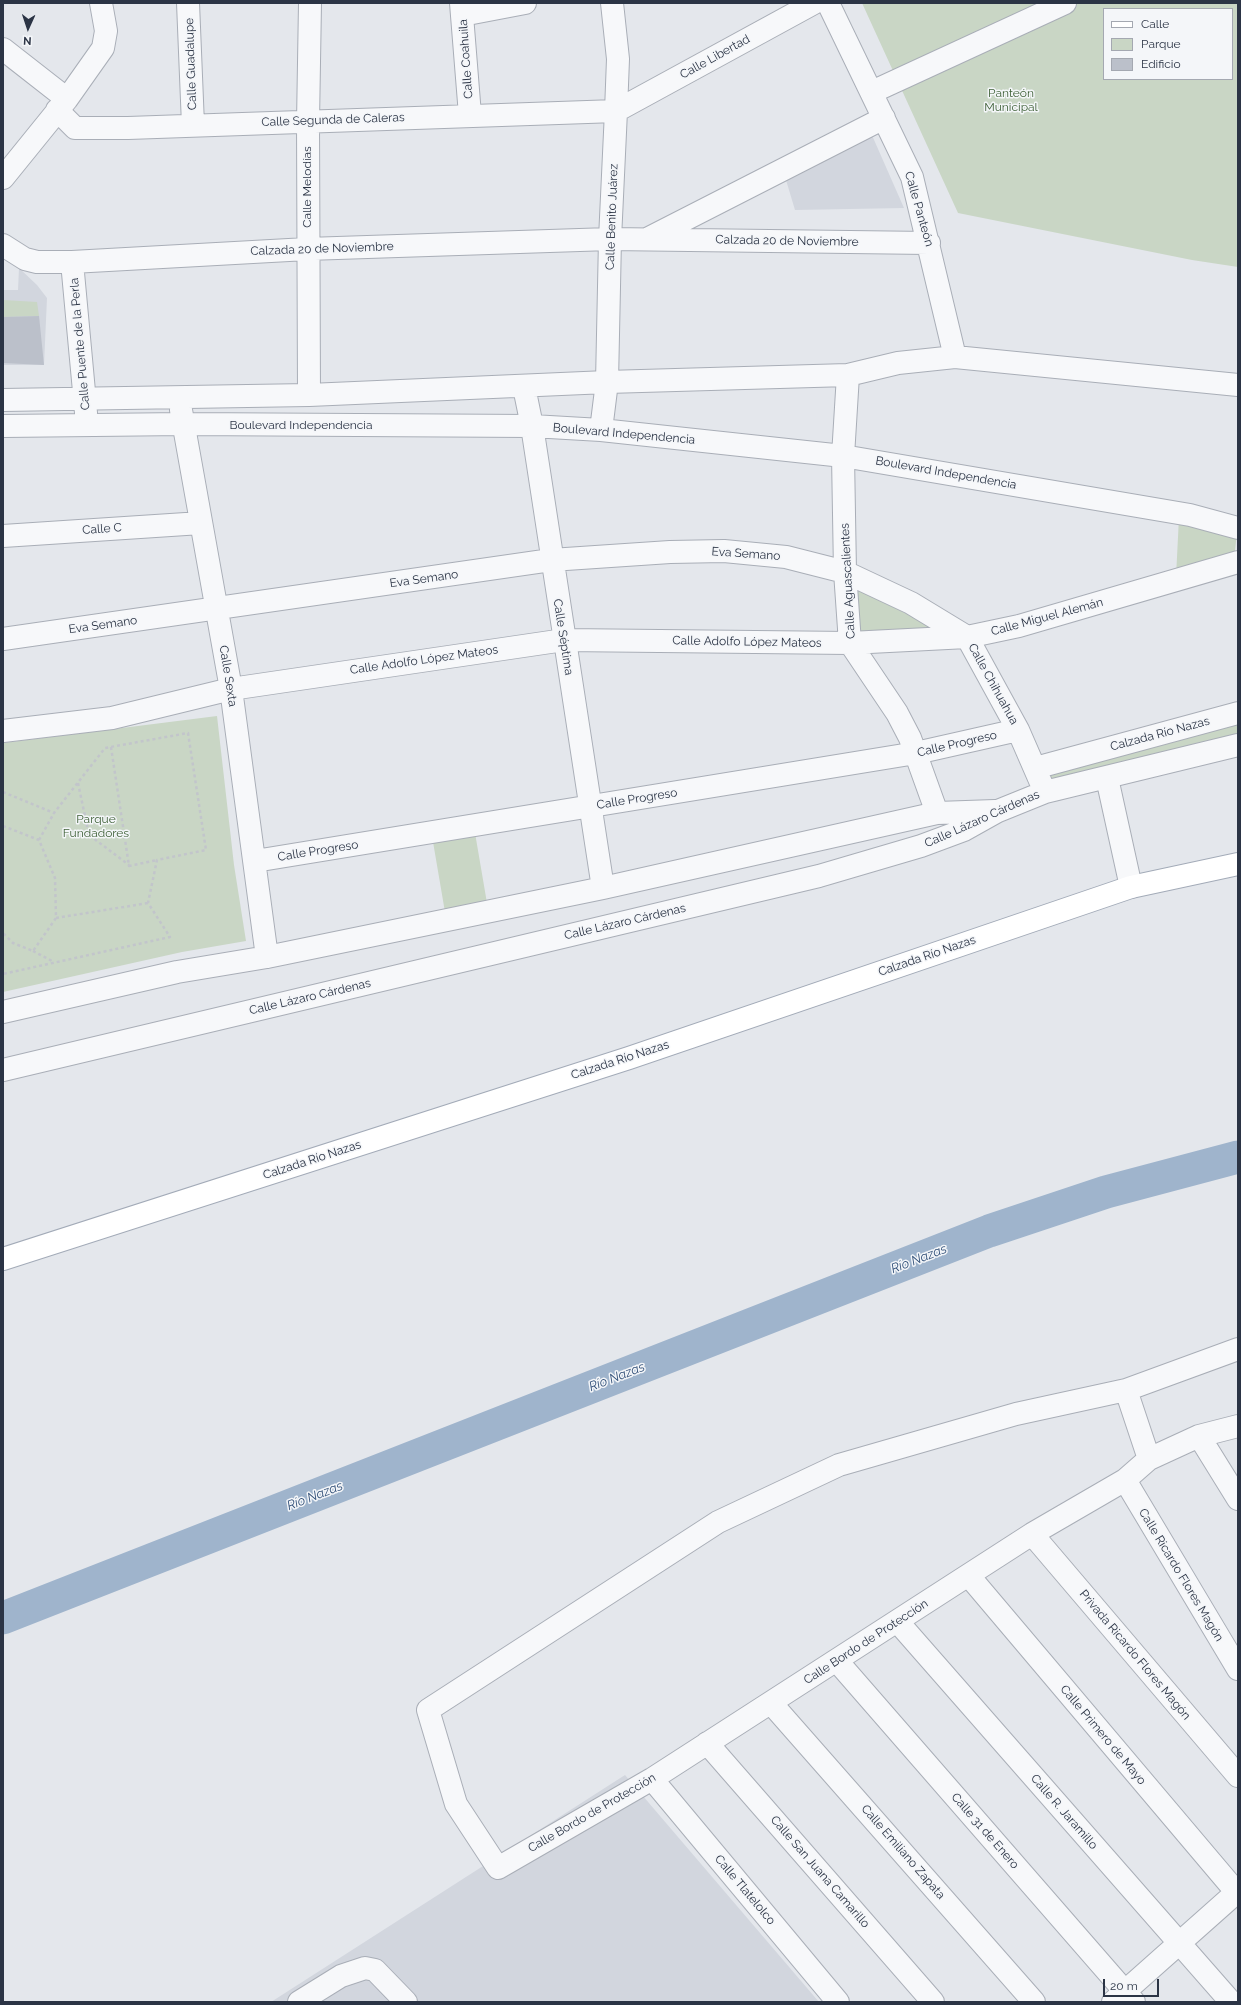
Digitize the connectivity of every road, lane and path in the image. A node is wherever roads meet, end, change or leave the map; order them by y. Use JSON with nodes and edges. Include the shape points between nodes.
{"nodes":[{"id":1,"x":101,"y":3,"type":"edge"},
{"id":2,"x":188,"y":3,"type":"edge"},
{"id":3,"x":310,"y":3,"type":"edge"},
{"id":4,"x":525,"y":3,"type":"edge"},
{"id":5,"x":612,"y":3,"type":"edge"},
{"id":6,"x":814,"y":3,"type":"edge"},
{"id":7,"x":828,"y":3,"type":"edge"},
{"id":8,"x":1065,"y":3,"type":"edge"},
{"id":9,"x":462,"y":9,"type":"edge"},
{"id":10,"x":3,"y":48,"type":"edge"},
{"id":11,"x":872,"y":92,"type":"junction"},
{"id":12,"x":62,"y":104,"type":"junction"},
{"id":13,"x":616,"y":111,"type":"junction"},
{"id":14,"x":470,"y":115,"type":"junction"},
{"id":15,"x":884,"y":118,"type":"junction"},
{"id":16,"x":308,"y":122,"type":"junction"},
{"id":17,"x":193,"y":125,"type":"junction"},
{"id":18,"x":3,"y":178,"type":"edge"},
{"id":19,"x":610,"y":239,"type":"junction"},
{"id":20,"x":646,"y":239,"type":"junction"},
{"id":21,"x":929,"y":243,"type":"junction"},
{"id":22,"x":3,"y":245,"type":"edge"},
{"id":23,"x":307,"y":249,"type":"junction"},
{"id":24,"x":72,"y":262,"type":"junction"},
{"id":25,"x":955,"y":357,"type":"junction"},
{"id":26,"x":848,"y":375,"type":"junction"},
{"id":27,"x":607,"y":382,"type":"junction"},
{"id":28,"x":1238,"y":385,"type":"edge"},
{"id":29,"x":524,"y":387,"type":"junction"},
{"id":30,"x":309,"y":395,"type":"junction"},
{"id":31,"x":179,"y":397,"type":"junction"},
{"id":32,"x":85,"y":399,"type":"junction"},
{"id":33,"x":3,"y":400,"type":"edge"},
{"id":34,"x":184,"y":424,"type":"junction"},
{"id":35,"x":3,"y":426,"type":"edge"},
{"id":36,"x":87,"y":426,"type":"junction"},
{"id":37,"x":532,"y":426,"type":"junction"},
{"id":38,"x":601,"y":430,"type":"junction"},
{"id":39,"x":843,"y":456,"type":"junction"},
{"id":40,"x":201,"y":523,"type":"junction"},
{"id":41,"x":1238,"y":528,"type":"edge"},
{"id":42,"x":3,"y":536,"type":"edge"},
{"id":43,"x":551,"y":560,"type":"junction"},
{"id":44,"x":1238,"y":562,"type":"edge"},
{"id":45,"x":845,"y":572,"type":"junction"},
{"id":46,"x":217,"y":609,"type":"junction"},
{"id":47,"x":967,"y":637,"type":"junction"},
{"id":48,"x":3,"y":639,"type":"edge"},
{"id":49,"x":564,"y":640,"type":"junction"},
{"id":50,"x":850,"y":643,"type":"junction"},
{"id":51,"x":231,"y":689,"type":"junction"},
{"id":52,"x":1238,"y":713,"type":"edge"},
{"id":53,"x":1018,"y":730,"type":"junction"},
{"id":54,"x":3,"y":731,"type":"edge"},
{"id":55,"x":1238,"y":745,"type":"edge"},
{"id":56,"x":111,"y":747,"type":"junction"},
{"id":57,"x":916,"y":753,"type":"junction"},
{"id":58,"x":1035,"y":768,"type":"junction"},
{"id":59,"x":1107,"y":778,"type":"junction"},
{"id":60,"x":78,"y":783,"type":"junction"},
{"id":61,"x":3,"y":792,"type":"edge"},
{"id":62,"x":1045,"y":792,"type":"junction"},
{"id":63,"x":590,"y":807,"type":"junction"},
{"id":64,"x":998,"y":811,"type":"junction"},
{"id":65,"x":54,"y":813,"type":"junction"},
{"id":66,"x":937,"y":813,"type":"junction"},
{"id":67,"x":3,"y":826,"type":"edge"},
{"id":68,"x":39,"y":840,"type":"junction"},
{"id":69,"x":157,"y":860,"type":"junction"},
{"id":70,"x":255,"y":861,"type":"junction"},
{"id":71,"x":1238,"y":864,"type":"edge"},
{"id":72,"x":129,"y":866,"type":"junction"},
{"id":73,"x":1131,"y":887,"type":"junction"},
{"id":74,"x":603,"y":888,"type":"junction"},
{"id":75,"x":148,"y":903,"type":"junction"},
{"id":76,"x":56,"y":918,"type":"junction"},
{"id":77,"x":3,"y":933,"type":"edge"},
{"id":78,"x":33,"y":950,"type":"junction"},
{"id":79,"x":267,"y":957,"type":"junction"},
{"id":80,"x":54,"y":962,"type":"junction"},
{"id":81,"x":3,"y":974,"type":"edge"},
{"id":82,"x":3,"y":1012,"type":"edge"},
{"id":83,"x":3,"y":1070,"type":"edge"},
{"id":84,"x":3,"y":1259,"type":"edge"},
{"id":85,"x":1238,"y":1349,"type":"edge"},
{"id":86,"x":1126,"y":1390,"type":"junction"},
{"id":87,"x":1238,"y":1426,"type":"edge"},
{"id":88,"x":1199,"y":1436,"type":"junction"},
{"id":89,"x":1149,"y":1459,"type":"junction"},
{"id":90,"x":1125,"y":1480,"type":"junction"},
{"id":91,"x":1238,"y":1499,"type":"edge"},
{"id":92,"x":1032,"y":1534,"type":"junction"},
{"id":93,"x":969,"y":1576,"type":"junction"},
{"id":94,"x":897,"y":1622,"type":"junction"},
{"id":95,"x":837,"y":1661,"type":"junction"},
{"id":96,"x":1238,"y":1669,"type":"edge"},
{"id":97,"x":771,"y":1703,"type":"junction"},
{"id":98,"x":707,"y":1742,"type":"junction"},
{"id":99,"x":1238,"y":1776,"type":"edge"},
{"id":100,"x":652,"y":1779,"type":"junction"},
{"id":101,"x":1238,"y":1892,"type":"edge"},
{"id":102,"x":1179,"y":1942,"type":"junction"},
{"id":103,"x":1124,"y":1998,"type":"edge"},
{"id":104,"x":299,"y":2002,"type":"edge"},
{"id":105,"x":406,"y":2002,"type":"edge"},
{"id":106,"x":838,"y":2002,"type":"edge"},
{"id":107,"x":933,"y":2002,"type":"edge"},
{"id":108,"x":1034,"y":2002,"type":"edge"},
{"id":109,"x":1231,"y":2002,"type":"edge"}],
"edges":[{"from":1,"to":12,"type":"street","via":[[106,31],[103,48]]},
{"from":2,"to":17,"type":"street","name":"Calle Guadalupe"},
{"from":3,"to":16,"type":"street","name":"Calle Melodías"},
{"from":4,"to":9,"type":"street"},
{"from":5,"to":13,"type":"street","name":"Calle Benito Juárez","via":[[618,58]]},
{"from":6,"to":13,"type":"street","name":"Calle Libertad"},
{"from":7,"to":11,"type":"street","name":"Calle Panteón"},
{"from":8,"to":11,"type":"street"},
{"from":9,"to":14,"type":"street","name":"Calle Coahuila"},
{"from":10,"to":12,"type":"street","name":"Calle Segunda de Caleras"},
{"from":11,"to":15,"type":"street","name":"Calle Panteón"},
{"from":12,"to":17,"type":"street","name":"Calle Segunda de Caleras","via":[[75,128]]},
{"from":12,"to":18,"type":"street"},
{"from":13,"to":14,"type":"street","name":"Calle Segunda de Caleras"},
{"from":13,"to":19,"type":"street","name":"Calle Benito Juárez"},
{"from":14,"to":16,"type":"street","name":"Calle Segunda de Caleras"},
{"from":15,"to":20,"type":"street","name":"Calzada 20 de Noviembre"},
{"from":15,"to":21,"type":"street","name":"Calle Panteón","via":[[912,177]]},
{"from":16,"to":17,"type":"street","name":"Calle Segunda de Caleras"},
{"from":16,"to":23,"type":"street","name":"Calle Melodías"},
{"from":19,"to":20,"type":"street","name":"Calzada 20 de Noviembre"},
{"from":19,"to":23,"type":"street","name":"Calzada 20 de Noviembre"},
{"from":19,"to":27,"type":"street","name":"Calle Benito Juárez"},
{"from":20,"to":21,"type":"street","name":"Calzada 20 de Noviembre"},
{"from":21,"to":25,"type":"street","name":"Calle Panteón"},
{"from":22,"to":24,"type":"street","name":"Calzada 20 de Noviembre","via":[[25,259],[37,262]]},
{"from":23,"to":24,"type":"street","name":"Calzada 20 de Noviembre"},
{"from":23,"to":30,"type":"street","name":"Calle Melodías"},
{"from":24,"to":32,"type":"street","name":"Calle Puente de la Perla"},
{"from":25,"to":26,"type":"street","via":[[898,363]]},
{"from":25,"to":28,"type":"street"},
{"from":26,"to":27,"type":"street"},
{"from":26,"to":39,"type":"street","name":"Calle Aguascalientes"},
{"from":27,"to":29,"type":"street"},
{"from":27,"to":38,"type":"street","name":"Calle Benito Juárez"},
{"from":29,"to":30,"type":"street"},
{"from":29,"to":37,"type":"street","name":"Calle Séptima"},
{"from":30,"to":31,"type":"street"},
{"from":31,"to":32,"type":"street"},
{"from":31,"to":34,"type":"street","name":"Calle Sexta"},
{"from":32,"to":33,"type":"street"},
{"from":32,"to":36,"type":"street","name":"Calle Puente de la Perla"},
{"from":34,"to":36,"type":"street","name":"Boulevard Independencia"},
{"from":34,"to":37,"type":"street","name":"Boulevard Independencia"},
{"from":34,"to":40,"type":"street","name":"Calle Sexta"},
{"from":35,"to":36,"type":"street","name":"Boulevard Independencia"},
{"from":37,"to":38,"type":"street","name":"Boulevard Independencia"},
{"from":37,"to":43,"type":"street","name":"Calle Séptima"},
{"from":38,"to":39,"type":"street","name":"Boulevard Independencia"},
{"from":39,"to":41,"type":"street","name":"Boulevard Independencia","via":[[1190,515]]},
{"from":39,"to":45,"type":"street","name":"Calle Aguascalientes"},
{"from":40,"to":42,"type":"street","name":"Calle C"},
{"from":40,"to":46,"type":"street","name":"Calle Sexta"},
{"from":43,"to":45,"type":"street","name":"Eva Semano","via":[[724,551],[786,557]]},
{"from":43,"to":46,"type":"street","name":"Eva Semano"},
{"from":43,"to":49,"type":"street","name":"Calle Séptima"},
{"from":44,"to":47,"type":"street","name":"Calle Miguel Alemán","via":[[1019,626]]},
{"from":45,"to":47,"type":"street","name":"Calle Chihuahua","via":[[910,604]]},
{"from":45,"to":50,"type":"street","name":"Calle Aguascalientes"},
{"from":46,"to":48,"type":"street","name":"Eva Semano"},
{"from":46,"to":51,"type":"street","name":"Calle Sexta"},
{"from":47,"to":50,"type":"street","name":"Calle Miguel Alemán"},
{"from":47,"to":53,"type":"street","name":"Calle Chihuahua"},
{"from":49,"to":50,"type":"street","name":"Calle Adolfo López Mateos"},
{"from":49,"to":51,"type":"street","name":"Calle Adolfo López Mateos"},
{"from":49,"to":63,"type":"street","name":"Calle Séptima"},
{"from":50,"to":57,"type":"street","name":"Calle Aguascalientes","via":[[897,713]]},
{"from":51,"to":54,"type":"street","name":"Calle Adolfo López Mateos","via":[[112,718]]},
{"from":51,"to":70,"type":"street","name":"Calle Sexta"},
{"from":52,"to":58,"type":"street","name":"Calzada Río Nazas"},
{"from":53,"to":57,"type":"street","name":"Calle Progreso"},
{"from":53,"to":58,"type":"street","name":"Calle Chihuahua"},
{"from":55,"to":59,"type":"street","name":"Calle Lázaro Cárdenas"},
{"from":56,"to":60,"type":"path","via":[[105,748]]},
{"from":56,"to":69,"type":"path","via":[[188,733],[206,850]]},
{"from":56,"to":72,"type":"path"},
{"from":57,"to":63,"type":"street","name":"Calle Progreso"},
{"from":57,"to":66,"type":"street","name":"Calle Aguascalientes"},
{"from":58,"to":62,"type":"street","name":"Calle Chihuahua"},
{"from":59,"to":62,"type":"street","name":"Calle Lázaro Cárdenas"},
{"from":59,"to":73,"type":"street"},
{"from":60,"to":65,"type":"path"},
{"from":60,"to":72,"type":"path","via":[[89,835]]},
{"from":61,"to":65,"type":"path"},
{"from":62,"to":64,"type":"street","name":"Calle Lázaro Cárdenas"},
{"from":63,"to":70,"type":"street","name":"Calle Progreso"},
{"from":63,"to":74,"type":"street","name":"Calle Séptima"},
{"from":64,"to":66,"type":"street"},
{"from":64,"to":83,"type":"street","name":"Calle Lázaro Cárdenas","via":[[964,830],[921,846],[819,876]]},
{"from":65,"to":68,"type":"path"},
{"from":66,"to":74,"type":"street"},
{"from":67,"to":68,"type":"path"},
{"from":68,"to":76,"type":"path","via":[[56,878]]},
{"from":69,"to":72,"type":"path"},
{"from":69,"to":75,"type":"path"},
{"from":70,"to":79,"type":"street","name":"Calle Sexta"},
{"from":71,"to":73,"type":"main road","name":"Calzada Río Nazas"},
{"from":73,"to":84,"type":"main road","name":"Calzada Río Nazas","via":[[629,1058]]},
{"from":74,"to":79,"type":"street"},
{"from":75,"to":76,"type":"path"},
{"from":75,"to":80,"type":"path","via":[[170,937]]},
{"from":76,"to":78,"type":"path"},
{"from":77,"to":78,"type":"path","via":[[13,943]]},
{"from":78,"to":80,"type":"path"},
{"from":79,"to":82,"type":"street","via":[[177,972]]},
{"from":80,"to":81,"type":"path"},
{"from":85,"to":86,"type":"street"},
{"from":86,"to":89,"type":"street"},
{"from":86,"to":100,"type":"street","name":"Calle Bordo de Protección","via":[[1016,1414],[839,1465],[718,1522],[428,1710],[456,1804],[498,1868]]},
{"from":87,"to":88,"type":"street","name":"Calle Bordo de Protección"},
{"from":88,"to":89,"type":"street","name":"Calle Bordo de Protección"},
{"from":88,"to":91,"type":"street"},
{"from":89,"to":90,"type":"street","name":"Calle Bordo de Protección"},
{"from":90,"to":92,"type":"street","name":"Calle Bordo de Protección"},
{"from":90,"to":96,"type":"street","name":"Calle Ricardo Flores Magón"},
{"from":92,"to":93,"type":"street","name":"Calle Bordo de Protección"},
{"from":92,"to":99,"type":"street","name":"Privada Ricardo Flores Magón"},
{"from":93,"to":94,"type":"street","name":"Calle Bordo de Protección"},
{"from":93,"to":101,"type":"street","name":"Calle Primero de Mayo"},
{"from":94,"to":95,"type":"street","name":"Calle Bordo de Protección"},
{"from":94,"to":102,"type":"street","name":"Calle R. Jaramillo"},
{"from":95,"to":97,"type":"street","name":"Calle Bordo de Protección"},
{"from":95,"to":103,"type":"street","name":"Calle 31 de Enero"},
{"from":97,"to":98,"type":"street","name":"Calle Bordo de Protección"},
{"from":97,"to":108,"type":"street","name":"Calle Emiliano Zapata"},
{"from":98,"to":100,"type":"street","name":"Calle Bordo de Protección"},
{"from":98,"to":107,"type":"street","name":"Calle San Juana Camarillo"},
{"from":100,"to":106,"type":"street","name":"Calle Tlatelolco"},
{"from":101,"to":102,"type":"street"},
{"from":102,"to":103,"type":"street"},
{"from":102,"to":109,"type":"street","name":"Calle R. Jaramillo"},
{"from":104,"to":105,"type":"street","via":[[341,1976],[365,1968],[375,1970]]}]}
